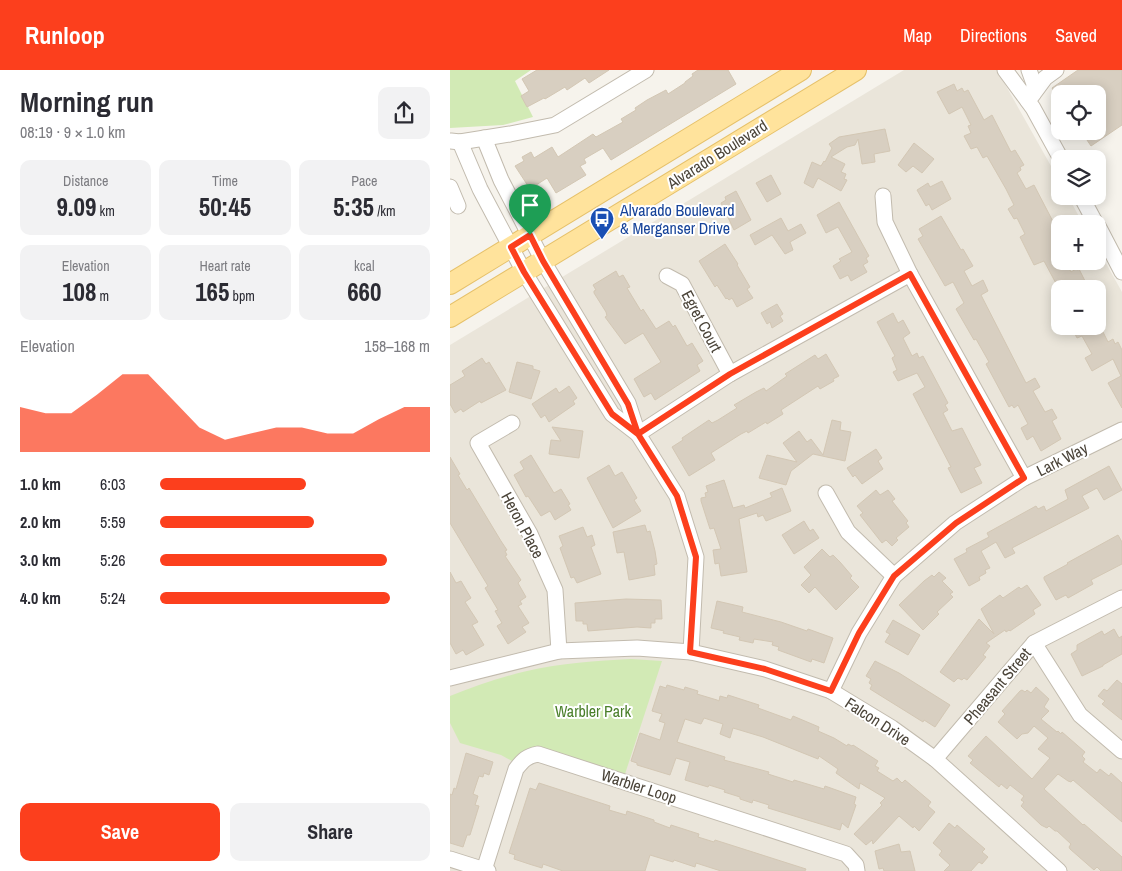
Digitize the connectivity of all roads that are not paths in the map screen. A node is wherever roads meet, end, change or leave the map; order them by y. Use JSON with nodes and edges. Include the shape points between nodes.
{"nodes":[{"id":1,"x":646,"y":70,"type":"edge"},
{"id":2,"x":801,"y":70,"type":"edge"},
{"id":3,"x":856,"y":70,"type":"edge"},
{"id":4,"x":1005,"y":70,"type":"edge"},
{"id":5,"x":1028,"y":70,"type":"edge"},
{"id":6,"x":1056,"y":70,"type":"edge"},
{"id":7,"x":1031,"y":98,"type":"junction"},
{"id":8,"x":484,"y":138,"type":"junction"},
{"id":9,"x":455,"y":141,"type":"edge"},
{"id":10,"x":1057,"y":150,"type":"edge"},
{"id":11,"x":450,"y":187,"type":"edge"},
{"id":12,"x":883,"y":196,"type":"dead end"},
{"id":13,"x":458,"y":206,"type":"dead end"},
{"id":14,"x":530,"y":235,"type":"junction"},
{"id":15,"x":1106,"y":236,"type":"edge"},
{"id":16,"x":511,"y":247,"type":"junction"},
{"id":17,"x":1117,"y":250,"type":"edge"},
{"id":18,"x":543,"y":261,"type":"junction"},
{"id":19,"x":524,"y":272,"type":"junction"},
{"id":20,"x":1122,"y":272,"type":"edge"},
{"id":21,"x":910,"y":274,"type":"junction"},
{"id":22,"x":667,"y":276,"type":"dead end"},
{"id":23,"x":450,"y":284,"type":"edge"},
{"id":24,"x":450,"y":317,"type":"edge"},
{"id":25,"x":730,"y":374,"type":"junction"},
{"id":26,"x":512,"y":423,"type":"dead end"},
{"id":27,"x":1122,"y":430,"type":"edge"},
{"id":28,"x":638,"y":434,"type":"junction"},
{"id":29,"x":1024,"y":478,"type":"junction"},
{"id":30,"x":826,"y":493,"type":"dead end"},
{"id":31,"x":894,"y":576,"type":"junction"},
{"id":32,"x":1122,"y":598,"type":"edge"},
{"id":33,"x":1034,"y":643,"type":"junction"},
{"id":34,"x":559,"y":651,"type":"junction"},
{"id":35,"x":690,"y":652,"type":"junction"},
{"id":36,"x":450,"y":677,"type":"edge"},
{"id":37,"x":831,"y":691,"type":"junction"},
{"id":38,"x":1122,"y":751,"type":"edge"},
{"id":39,"x":935,"y":759,"type":"junction"},
{"id":40,"x":450,"y":859,"type":"edge"},
{"id":41,"x":486,"y":870,"type":"edge"},
{"id":42,"x":857,"y":871,"type":"edge"},
{"id":43,"x":1059,"y":871,"type":"edge"}],
"edges":[{"from":1,"to":8,"type":"street","via":[[555,125]]},
{"from":2,"to":14,"type":"main road","name":"Alvarado Boulevard"},
{"from":3,"to":18,"type":"main road","name":"Alvarado Boulevard"},
{"from":4,"to":7,"type":"street"},
{"from":5,"to":7,"type":"street","via":[[1034,84]]},
{"from":6,"to":7,"type":"street","via":[[1045,78]]},
{"from":7,"to":10,"type":"street"},
{"from":8,"to":9,"type":"street"},
{"from":8,"to":14,"type":"street","via":[[501,180]]},
{"from":9,"to":16,"type":"street"},
{"from":11,"to":13,"type":"street"},
{"from":12,"to":21,"type":"street","via":[[885,222]]},
{"from":14,"to":16,"type":"main road","name":"Alvarado Boulevard"},
{"from":14,"to":18,"type":"street"},
{"from":15,"to":17,"type":"street"},
{"from":16,"to":19,"type":"street"},
{"from":16,"to":23,"type":"main road","name":"Alvarado Boulevard"},
{"from":17,"to":20,"type":"street"},
{"from":18,"to":19,"type":"main road","name":"Alvarado Boulevard"},
{"from":18,"to":28,"type":"street","via":[[628,404]]},
{"from":19,"to":24,"type":"main road","name":"Alvarado Boulevard"},
{"from":19,"to":28,"type":"street","via":[[612,414]]},
{"from":21,"to":25,"type":"street"},
{"from":21,"to":29,"type":"street"},
{"from":22,"to":25,"type":"street","name":"Egret Court","via":[[682,284]]},
{"from":25,"to":28,"type":"street"},
{"from":26,"to":34,"type":"street","name":"Heron Place","via":[[478,443],[530,534],[555,590]]},
{"from":27,"to":29,"type":"street","name":"Lark Way"},
{"from":28,"to":35,"type":"street","via":[[677,496],[696,557]]},
{"from":29,"to":31,"type":"street","name":"Lark Way","via":[[956,523]]},
{"from":30,"to":31,"type":"street","via":[[848,532]]},
{"from":31,"to":37,"type":"street","name":"Lark Way","via":[[859,633]]},
{"from":32,"to":33,"type":"street","name":"Pheasant Street"},
{"from":33,"to":38,"type":"street","via":[[1080,715]]},
{"from":33,"to":39,"type":"street","name":"Pheasant Street"},
{"from":34,"to":35,"type":"street","name":"Falcon Drive","via":[[637,648]]},
{"from":34,"to":36,"type":"street","name":"Falcon Drive"},
{"from":35,"to":37,"type":"street","name":"Falcon Drive","via":[[765,669]]},
{"from":37,"to":39,"type":"street","name":"Falcon Drive"},
{"from":39,"to":43,"type":"street","name":"Falcon Drive"},
{"from":40,"to":41,"type":"street"},
{"from":41,"to":42,"type":"street","name":"Warbler Loop","via":[[516,769],[522,760],[538,754],[846,854]]}]}
